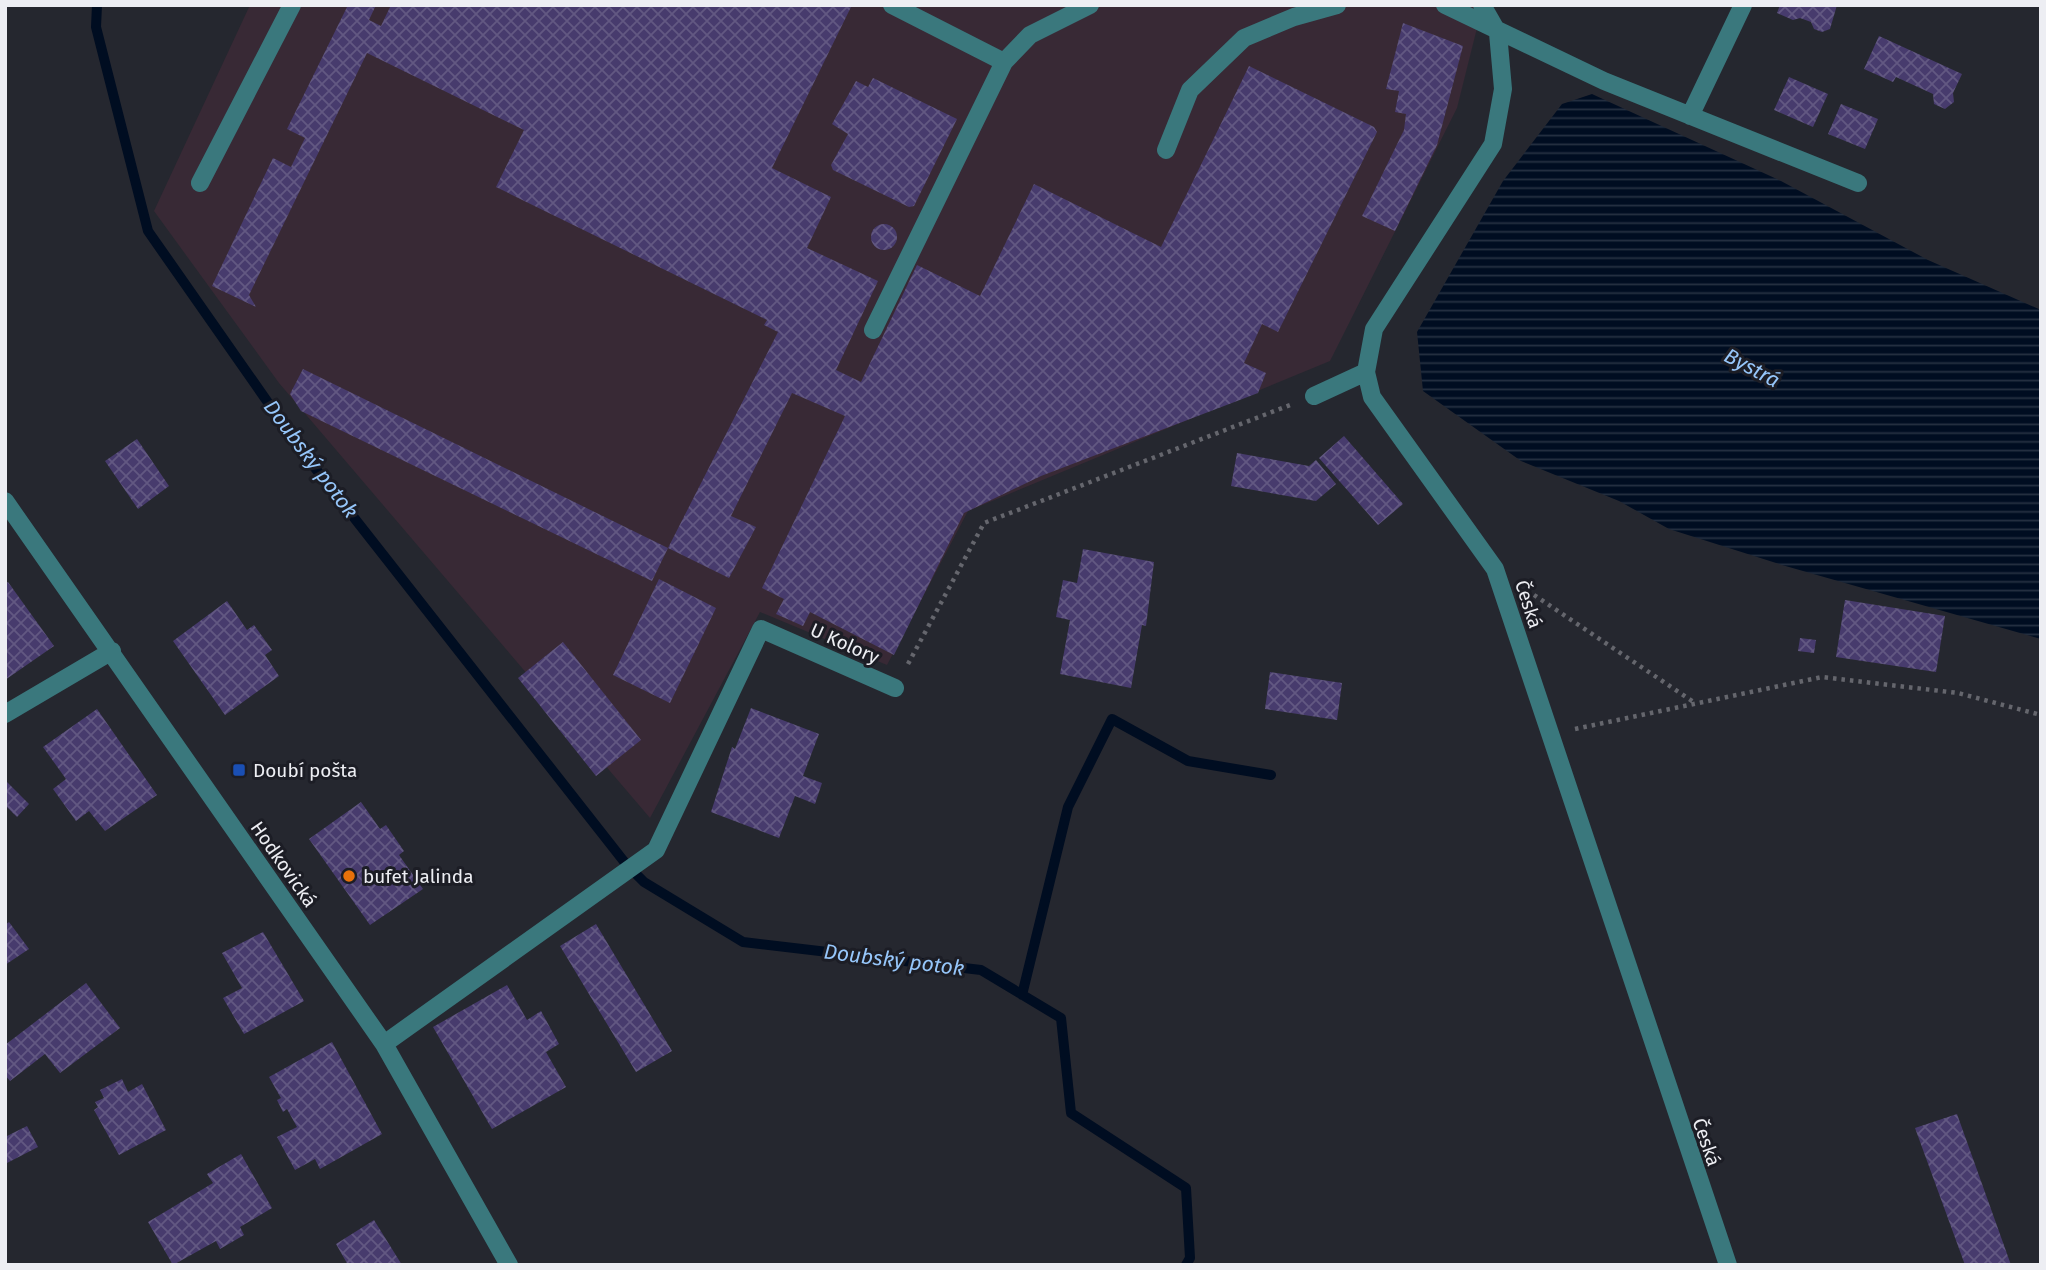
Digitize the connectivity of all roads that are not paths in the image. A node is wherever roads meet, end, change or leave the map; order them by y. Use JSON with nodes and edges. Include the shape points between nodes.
{"nodes":[{"id":1,"x":292,"y":5,"type":"edge"},
{"id":2,"x":892,"y":5,"type":"edge"},
{"id":3,"x":1090,"y":5,"type":"edge"},
{"id":4,"x":1337,"y":5,"type":"edge"},
{"id":5,"x":1445,"y":5,"type":"edge"},
{"id":6,"x":1482,"y":5,"type":"edge"},
{"id":7,"x":1743,"y":5,"type":"edge"},
{"id":8,"x":1498,"y":33,"type":"junction"},
{"id":9,"x":1004,"y":62,"type":"junction"},
{"id":10,"x":1690,"y":116,"type":"junction"},
{"id":11,"x":1166,"y":150,"type":"dead end"},
{"id":12,"x":201,"y":183,"type":"dead end"},
{"id":13,"x":1858,"y":183,"type":"dead end"},
{"id":14,"x":873,"y":330,"type":"dead end"},
{"id":15,"x":1366,"y":372,"type":"junction"},
{"id":16,"x":1314,"y":396,"type":"road end"},
{"id":17,"x":5,"y":501,"type":"edge"},
{"id":18,"x":112,"y":651,"type":"junction"},
{"id":19,"x":895,"y":688,"type":"road end"},
{"id":20,"x":5,"y":714,"type":"edge"},
{"id":21,"x":384,"y":1044,"type":"junction"},
{"id":22,"x":509,"y":1265,"type":"edge"},
{"id":23,"x":1728,"y":1265,"type":"edge"}],
"edges":[{"from":1,"to":12,"type":"street"},
{"from":2,"to":9,"type":"street"},
{"from":3,"to":9,"type":"street","via":[[1030,35]]},
{"from":4,"to":11,"type":"street","via":[[1244,38],[1190,90]]},
{"from":5,"to":8,"type":"street"},
{"from":6,"to":8,"type":"street","name":"Česká"},
{"from":7,"to":10,"type":"street"},
{"from":8,"to":10,"type":"street"},
{"from":8,"to":15,"type":"street","name":"Česká","via":[[1503,89],[1493,144],[1374,329]]},
{"from":9,"to":14,"type":"street"},
{"from":10,"to":13,"type":"street"},
{"from":15,"to":16,"type":"street"},
{"from":15,"to":23,"type":"street","name":"Česká","via":[[1372,397],[1496,569]]},
{"from":17,"to":18,"type":"street","name":"Hodkovická"},
{"from":18,"to":20,"type":"street"},
{"from":18,"to":21,"type":"street","name":"Hodkovická"},
{"from":19,"to":21,"type":"street","name":"U Kolory","via":[[761,629],[656,850]]},
{"from":21,"to":22,"type":"street","name":"Hodkovická"}]}
